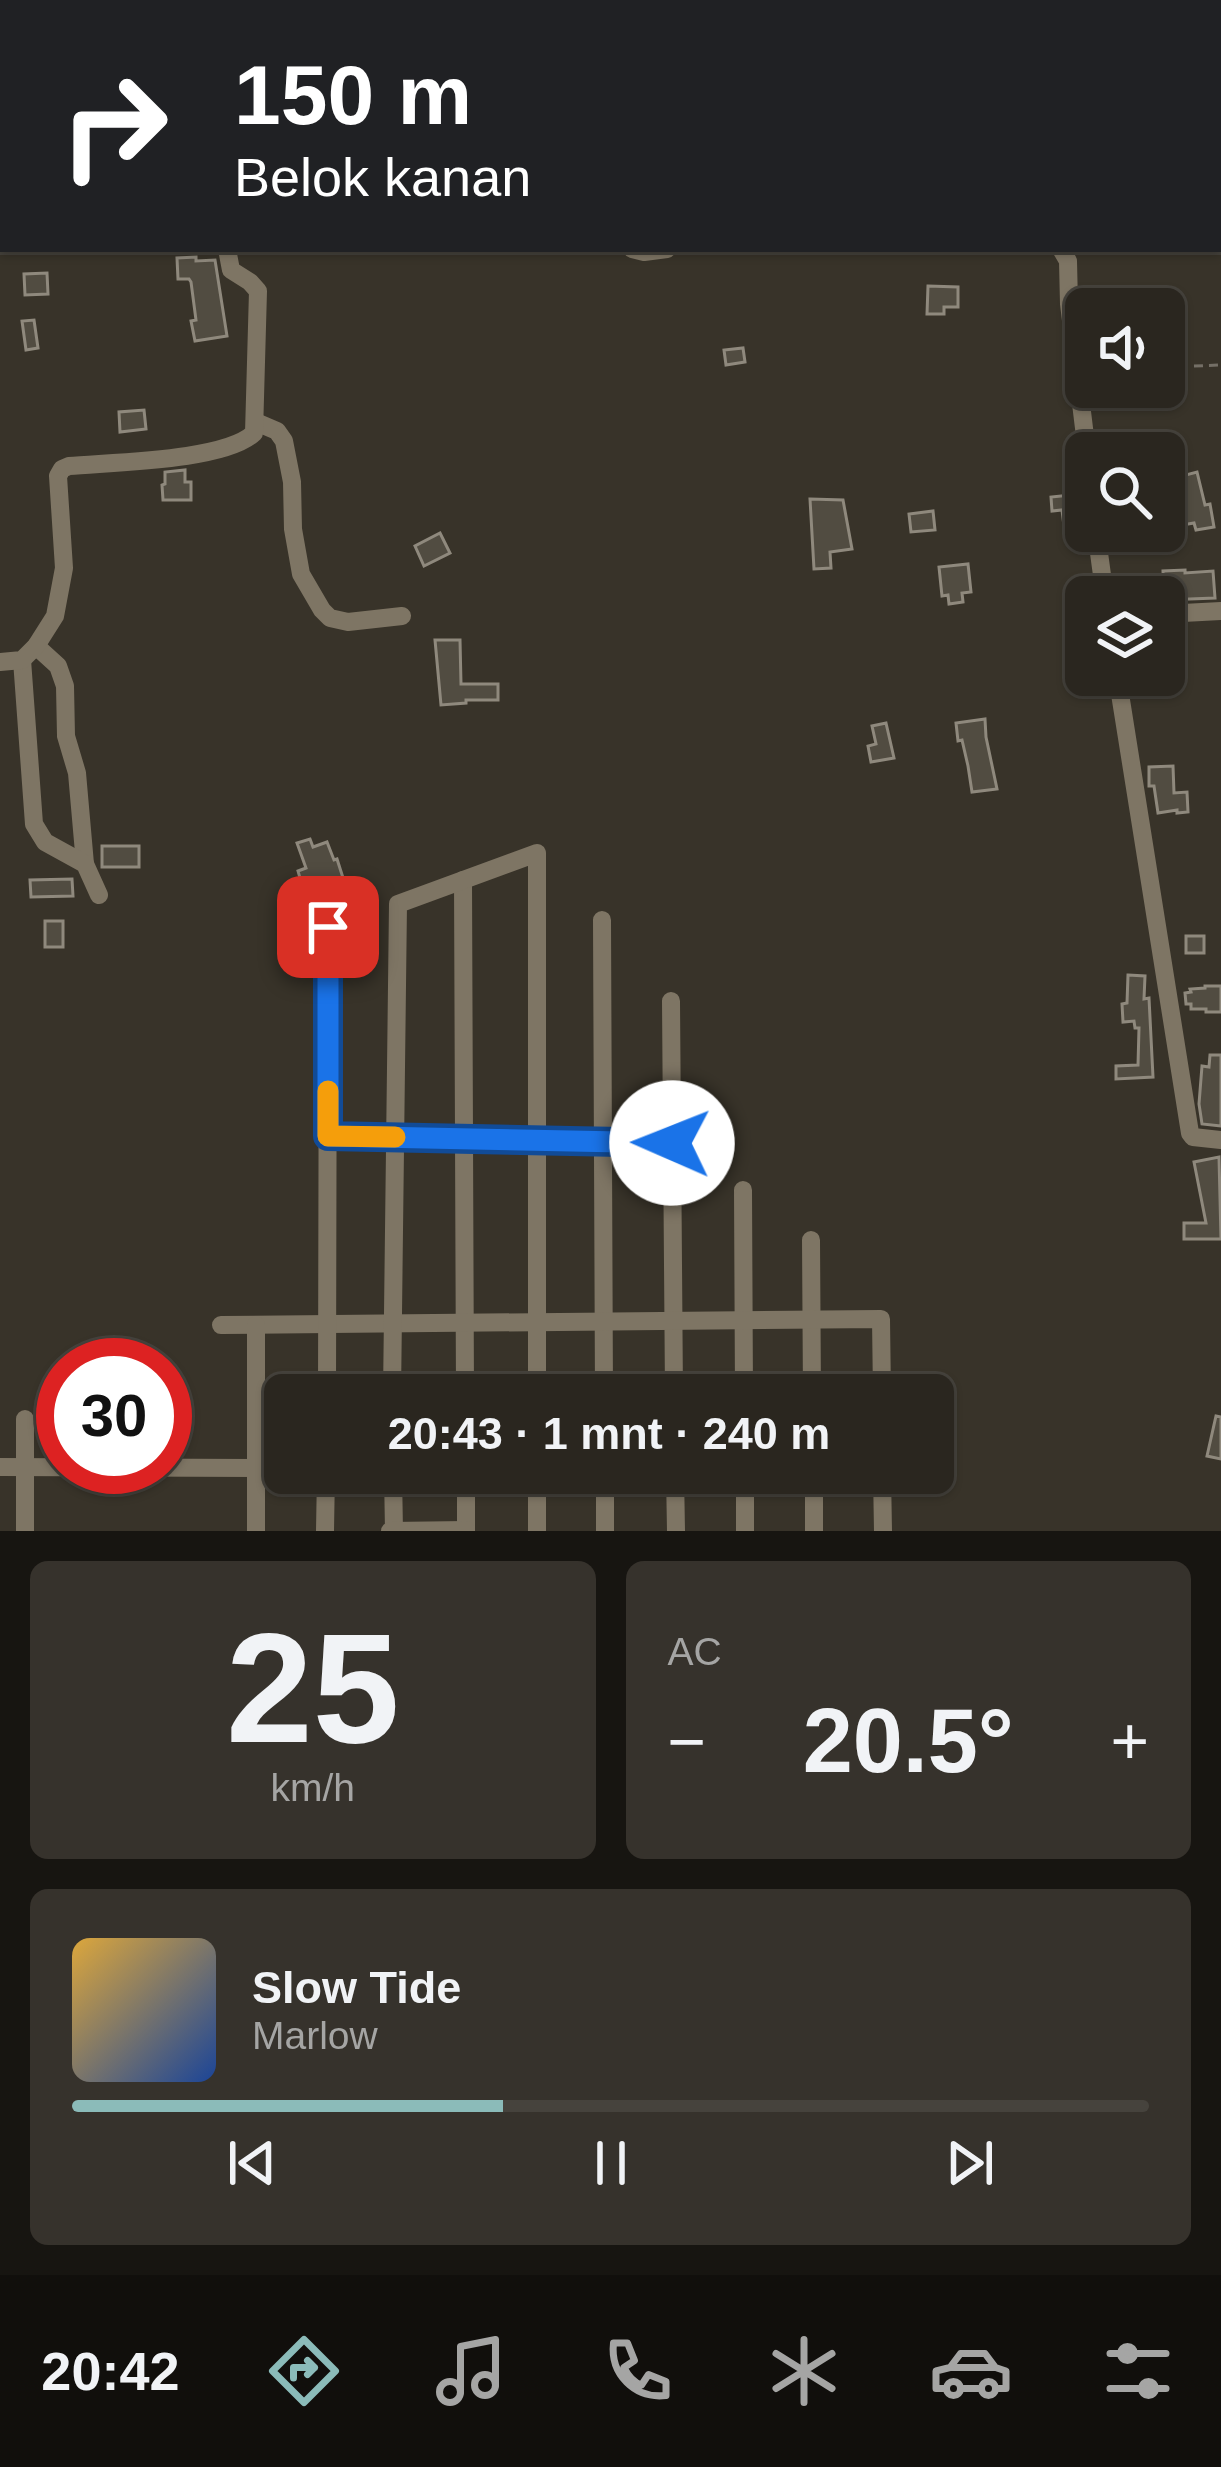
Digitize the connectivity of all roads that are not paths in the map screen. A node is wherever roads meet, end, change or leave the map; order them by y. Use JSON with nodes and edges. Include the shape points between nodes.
{"nodes":[{"id":1,"x":228,"y":252,"type":"edge"},
{"id":2,"x":1063,"y":252,"type":"edge"},
{"id":3,"x":256,"y":422,"type":"junction"},
{"id":4,"x":1084,"y":432,"type":"edge"},
{"id":5,"x":1221,"y":610,"type":"edge"},
{"id":6,"x":1185,"y":613,"type":"edge"},
{"id":7,"x":402,"y":616,"type":"dead end"},
{"id":8,"x":29,"y":653,"type":"junction"},
{"id":9,"x":0,"y":662,"type":"edge"},
{"id":10,"x":1120,"y":696,"type":"edge"},
{"id":11,"x":85,"y":864,"type":"junction"},
{"id":12,"x":463,"y":880,"type":"junction"},
{"id":13,"x":99,"y":895,"type":"dead end"},
{"id":14,"x":602,"y":920,"type":"dead end"},
{"id":15,"x":328,"y":927,"type":"dead end"},
{"id":16,"x":671,"y":1001,"type":"dead end"},
{"id":17,"x":328,"y":1136,"type":"junction"},
{"id":18,"x":396,"y":1137,"type":"junction"},
{"id":19,"x":464,"y":1138,"type":"junction"},
{"id":20,"x":537,"y":1140,"type":"junction"},
{"id":21,"x":1221,"y":1140,"type":"edge"},
{"id":22,"x":603,"y":1142,"type":"junction"},
{"id":23,"x":672,"y":1143,"type":"junction"},
{"id":24,"x":742,"y":1190,"type":"dead end"},
{"id":25,"x":811,"y":1240,"type":"dead end"},
{"id":26,"x":812,"y":1319,"type":"junction"},
{"id":27,"x":744,"y":1320,"type":"junction"},
{"id":28,"x":604,"y":1321,"type":"junction"},
{"id":29,"x":674,"y":1321,"type":"junction"},
{"id":30,"x":465,"y":1322,"type":"junction"},
{"id":31,"x":537,"y":1322,"type":"junction"},
{"id":32,"x":391,"y":1323,"type":"junction"},
{"id":33,"x":328,"y":1324,"type":"junction"},
{"id":34,"x":221,"y":1325,"type":"dead end"},
{"id":35,"x":256,"y":1325,"type":"junction"},
{"id":36,"x":328,"y":1374,"type":"edge"},
{"id":37,"x":392,"y":1374,"type":"edge"},
{"id":38,"x":465,"y":1374,"type":"edge"},
{"id":39,"x":537,"y":1374,"type":"edge"},
{"id":40,"x":604,"y":1374,"type":"edge"},
{"id":41,"x":674,"y":1374,"type":"edge"},
{"id":42,"x":744,"y":1374,"type":"edge"},
{"id":43,"x":812,"y":1374,"type":"edge"},
{"id":44,"x":882,"y":1374,"type":"edge"},
{"id":45,"x":26,"y":1419,"type":"dead end"},
{"id":46,"x":0,"y":1467,"type":"edge"},
{"id":47,"x":25,"y":1467,"type":"junction"},
{"id":48,"x":256,"y":1468,"type":"junction"},
{"id":49,"x":326,"y":1494,"type":"edge"},
{"id":50,"x":393,"y":1494,"type":"edge"},
{"id":51,"x":466,"y":1494,"type":"edge"},
{"id":52,"x":537,"y":1494,"type":"edge"},
{"id":53,"x":605,"y":1494,"type":"edge"},
{"id":54,"x":675,"y":1494,"type":"edge"},
{"id":55,"x":745,"y":1494,"type":"edge"},
{"id":56,"x":814,"y":1494,"type":"edge"},
{"id":57,"x":883,"y":1494,"type":"edge"},
{"id":58,"x":25,"y":1531,"type":"edge"},
{"id":59,"x":256,"y":1531,"type":"edge"},
{"id":60,"x":325,"y":1531,"type":"edge"},
{"id":61,"x":392,"y":1531,"type":"edge"},
{"id":62,"x":430,"y":1531,"type":"edge"},
{"id":63,"x":466,"y":1531,"type":"edge"},
{"id":64,"x":537,"y":1531,"type":"edge"},
{"id":65,"x":605,"y":1531,"type":"edge"},
{"id":66,"x":676,"y":1531,"type":"edge"},
{"id":67,"x":746,"y":1531,"type":"edge"},
{"id":68,"x":814,"y":1531,"type":"edge"},
{"id":69,"x":883,"y":1531,"type":"edge"}],
"edges":[{"from":1,"to":3,"type":"street","via":[[231,270],[258,291]]},
{"from":2,"to":4,"type":"street"},
{"from":3,"to":7,"type":"street","via":[[284,441],[301,574],[322,610],[348,622]]},
{"from":3,"to":8,"type":"street","via":[[234,446],[62,469],[63,583],[56,616]]},
{"from":5,"to":6,"type":"street"},
{"from":8,"to":9,"type":"street"},
{"from":8,"to":11,"type":"street","via":[[58,666],[65,686]]},
{"from":8,"to":11,"type":"street","via":[[34,824],[45,842]]},
{"from":10,"to":21,"type":"street","via":[[1190,1132]]},
{"from":11,"to":13,"type":"street"},
{"from":12,"to":18,"type":"street","via":[[398,904]]},
{"from":12,"to":19,"type":"street"},
{"from":12,"to":20,"type":"street","via":[[537,853]]},
{"from":14,"to":22,"type":"street"},
{"from":15,"to":17,"type":"street"},
{"from":16,"to":23,"type":"street"},
{"from":17,"to":18,"type":"street"},
{"from":17,"to":33,"type":"street"},
{"from":18,"to":19,"type":"street"},
{"from":18,"to":32,"type":"street"},
{"from":19,"to":20,"type":"street"},
{"from":19,"to":30,"type":"street"},
{"from":20,"to":22,"type":"street"},
{"from":20,"to":31,"type":"street"},
{"from":22,"to":23,"type":"street"},
{"from":22,"to":28,"type":"street"},
{"from":23,"to":29,"type":"street"},
{"from":24,"to":27,"type":"street"},
{"from":25,"to":26,"type":"street"},
{"from":26,"to":27,"type":"street"},
{"from":26,"to":43,"type":"street"},
{"from":26,"to":44,"type":"street","via":[[881,1319]]},
{"from":27,"to":29,"type":"street"},
{"from":27,"to":42,"type":"street"},
{"from":28,"to":29,"type":"street"},
{"from":28,"to":31,"type":"street"},
{"from":28,"to":40,"type":"street"},
{"from":29,"to":41,"type":"street"},
{"from":30,"to":31,"type":"street"},
{"from":30,"to":32,"type":"street"},
{"from":30,"to":38,"type":"street"},
{"from":31,"to":39,"type":"street"},
{"from":32,"to":33,"type":"street"},
{"from":32,"to":37,"type":"street"},
{"from":33,"to":35,"type":"street"},
{"from":33,"to":36,"type":"street"},
{"from":34,"to":35,"type":"street"},
{"from":35,"to":48,"type":"street"},
{"from":45,"to":47,"type":"street"},
{"from":46,"to":47,"type":"street"},
{"from":47,"to":48,"type":"street"},
{"from":47,"to":58,"type":"street"},
{"from":48,"to":59,"type":"street"},
{"from":49,"to":60,"type":"street"},
{"from":50,"to":61,"type":"street"},
{"from":51,"to":63,"type":"street"},
{"from":52,"to":64,"type":"street"},
{"from":53,"to":65,"type":"street"},
{"from":54,"to":66,"type":"street"},
{"from":55,"to":67,"type":"street"},
{"from":56,"to":68,"type":"street"},
{"from":57,"to":69,"type":"street"},
{"from":61,"to":62,"type":"street"},
{"from":62,"to":63,"type":"street"}]}
